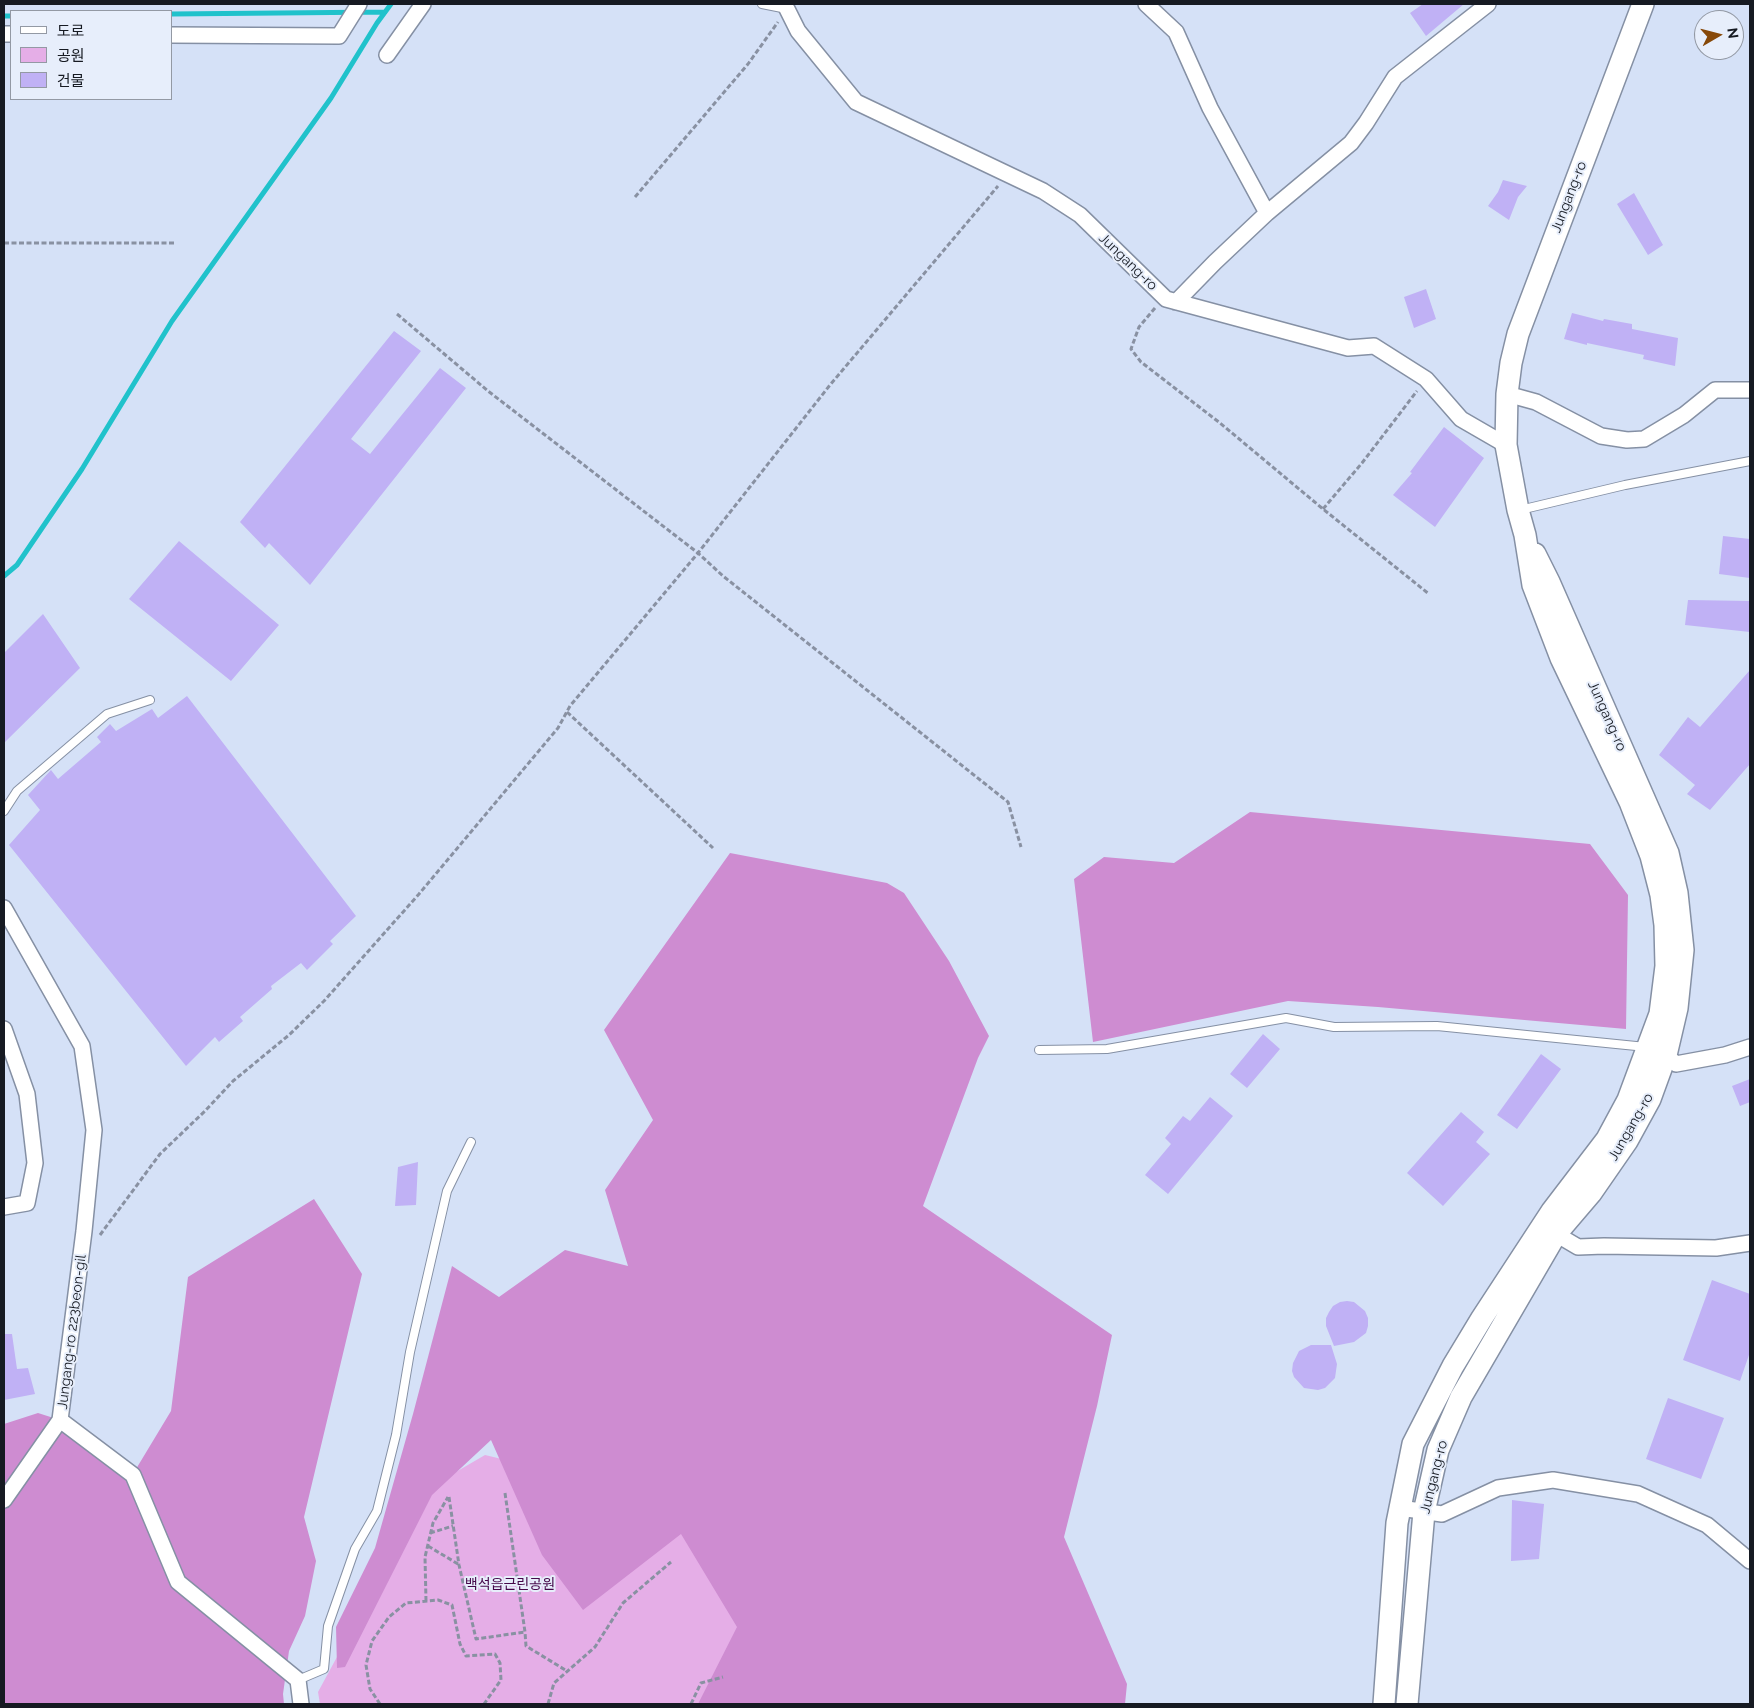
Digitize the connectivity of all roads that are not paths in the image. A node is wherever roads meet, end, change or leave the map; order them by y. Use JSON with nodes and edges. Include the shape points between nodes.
{"nodes":[{"id":1,"x":359,"y":4,"type":"edge"},
{"id":2,"x":423,"y":4,"type":"edge"},
{"id":3,"x":762,"y":4,"type":"edge"},
{"id":4,"x":1146,"y":4,"type":"edge"},
{"id":5,"x":1488,"y":4,"type":"edge"},
{"id":6,"x":1643,"y":4,"type":"edge"},
{"id":7,"x":787,"y":9,"type":"joint"},
{"id":8,"x":172,"y":35,"type":"edge"},
{"id":9,"x":387,"y":54,"type":"dead end"},
{"id":10,"x":1267,"y":214,"type":"junction"},
{"id":11,"x":1171,"y":300,"type":"junction"},
{"id":12,"x":1750,"y":390,"type":"edge"},
{"id":13,"x":1507,"y":394,"type":"junction"},
{"id":14,"x":1506,"y":445,"type":"junction"},
{"id":15,"x":1750,"y":461,"type":"edge"},
{"id":16,"x":1518,"y":510,"type":"junction"},
{"id":17,"x":150,"y":700,"type":"dead end"},
{"id":18,"x":4,"y":811,"type":"edge"},
{"id":19,"x":4,"y":908,"type":"edge"},
{"id":20,"x":4,"y":1029,"type":"edge"},
{"id":21,"x":1750,"y":1048,"type":"edge"},
{"id":22,"x":1039,"y":1050,"type":"dead end"},
{"id":23,"x":1657,"y":1051,"type":"junction"},
{"id":24,"x":471,"y":1142,"type":"dead end"},
{"id":25,"x":4,"y":1207,"type":"edge"},
{"id":26,"x":1550,"y":1228,"type":"junction"},
{"id":27,"x":1750,"y":1243,"type":"edge"},
{"id":28,"x":60,"y":1420,"type":"junction"},
{"id":29,"x":4,"y":1500,"type":"edge"},
{"id":30,"x":1400,"y":1508,"type":"junction"},
{"id":31,"x":1424,"y":1512,"type":"junction"},
{"id":32,"x":1750,"y":1561,"type":"edge"},
{"id":33,"x":298,"y":1680,"type":"junction"},
{"id":34,"x":301,"y":1704,"type":"edge"},
{"id":35,"x":1384,"y":1704,"type":"edge"},
{"id":36,"x":1407,"y":1704,"type":"edge"}],
"edges":[{"from":1,"to":8,"type":"street","via":[[339,36]]},
{"from":2,"to":9,"type":"street"},
{"from":3,"to":7,"type":"lane"},
{"from":4,"to":10,"type":"street","via":[[1176,32],[1210,108]]},
{"from":5,"to":10,"type":"street","via":[[1395,77],[1351,144]]},
{"from":6,"to":13,"type":"main road","name":"Jungang-ro","via":[[1528,304],[1511,363]]},
{"from":7,"to":11,"type":"street","name":"Jungang-ro","via":[[798,31],[856,102],[1043,191],[1080,215]]},
{"from":10,"to":11,"type":"street"},
{"from":11,"to":14,"type":"street","name":"Jungang-ro","via":[[1348,348],[1374,346],[1426,379],[1461,419]]},
{"from":12,"to":13,"type":"street","via":[[1715,390],[1684,415],[1644,439],[1627,440],[1601,436],[1536,402]]},
{"from":13,"to":14,"type":"main road","name":"Jungang-ro"},
{"from":14,"to":16,"type":"main road","name":"Jungang-ro"},
{"from":15,"to":16,"type":"lane"},
{"from":16,"to":23,"type":"main road","name":"Jungang-ro","via":[[1525,535],[1549,582],[1668,853],[1678,893],[1683,950],[1676,1008]]},
{"from":17,"to":18,"type":"lane","via":[[107,714],[17,791]]},
{"from":19,"to":28,"type":"street","name":"Jungang-ro 223beon-gil","via":[[82,1046],[94,1130]]},
{"from":20,"to":25,"type":"street","via":[[26,1094],[35,1163],[27,1203]]},
{"from":21,"to":23,"type":"street","via":[[1676,1064]]},
{"from":22,"to":23,"type":"lane","via":[[1107,1049],[1286,1018],[1334,1027],[1437,1026]]},
{"from":23,"to":26,"type":"main road","name":"Jungang-ro","via":[[1650,1099],[1627,1140],[1591,1193]]},
{"from":24,"to":33,"type":"lane","via":[[447,1191],[377,1511],[355,1550],[328,1626],[324,1669]]},
{"from":26,"to":27,"type":"street","via":[[1578,1247],[1716,1248]]},
{"from":26,"to":30,"type":"main road","name":"Jungang-ro","via":[[1458,1358],[1413,1444]]},
{"from":26,"to":31,"type":"main road","name":"Jungang-ro","via":[[1461,1397],[1438,1450]]},
{"from":28,"to":29,"type":"street"},
{"from":28,"to":33,"type":"street","name":"Jungang-ro 223beon-gil","via":[[133,1475],[178,1582]]},
{"from":30,"to":31,"type":"street"},
{"from":30,"to":35,"type":"main road","name":"Jungang-ro"},
{"from":31,"to":32,"type":"street","via":[[1442,1514],[1498,1488],[1553,1480],[1638,1494],[1707,1525]]},
{"from":31,"to":36,"type":"main road","name":"Jungang-ro"},
{"from":33,"to":34,"type":"street"}]}
